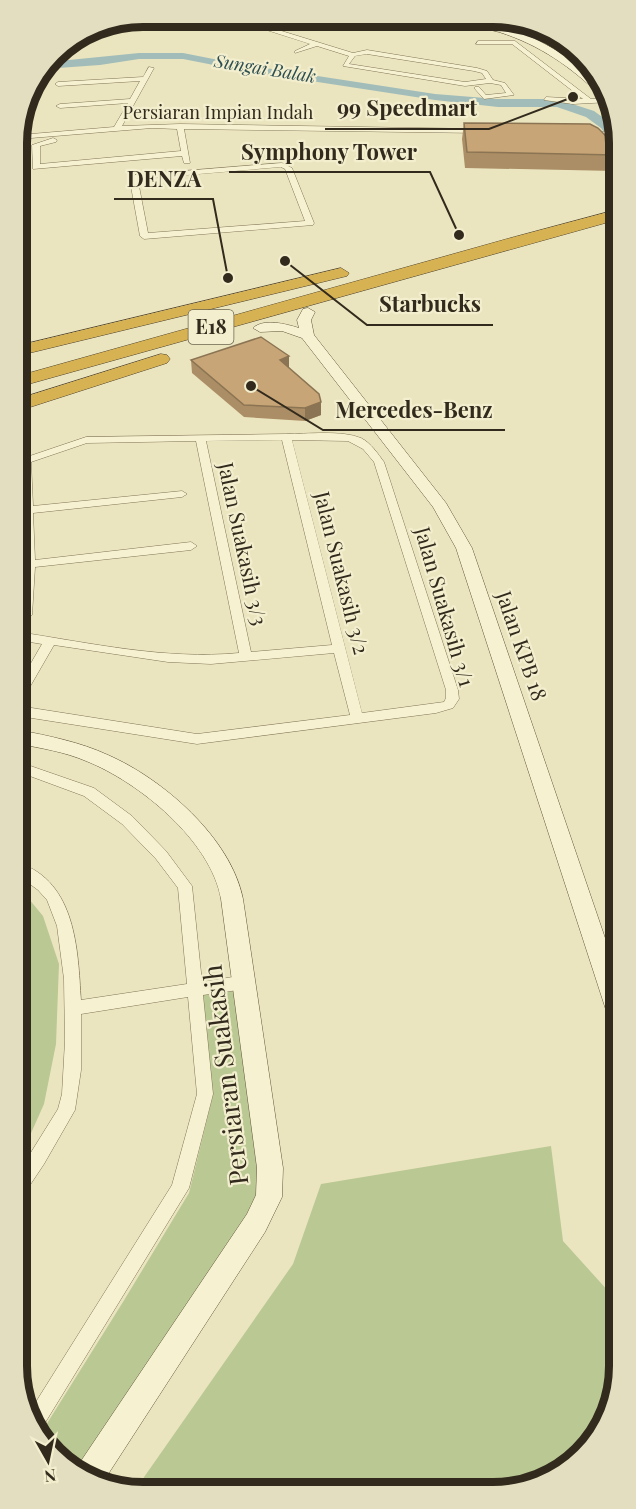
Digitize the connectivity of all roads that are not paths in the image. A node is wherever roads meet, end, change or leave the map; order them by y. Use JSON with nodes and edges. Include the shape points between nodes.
{"nodes":[{"id":1,"x":261,"y":27,"type":"edge"},
{"id":2,"x":496,"y":27,"type":"edge"},
{"id":3,"x":534,"y":35,"type":"edge"},
{"id":4,"x":538,"y":37,"type":"edge"},
{"id":5,"x":544,"y":39,"type":"edge"},
{"id":6,"x":513,"y":42,"type":"junction"},
{"id":7,"x":316,"y":44,"type":"junction"},
{"id":8,"x":478,"y":44,"type":"dead end"},
{"id":9,"x":297,"y":52,"type":"dead end"},
{"id":10,"x":353,"y":55,"type":"junction"},
{"id":11,"x":411,"y":59,"type":"junction"},
{"id":12,"x":151,"y":68,"type":"dead end"},
{"id":13,"x":392,"y":74,"type":"junction"},
{"id":14,"x":144,"y":79,"type":"junction"},
{"id":15,"x":590,"y":80,"type":"edge"},
{"id":16,"x":490,"y":81,"type":"junction"},
{"id":17,"x":477,"y":88,"type":"dead end"},
{"id":18,"x":546,"y":99,"type":"dead end"},
{"id":19,"x":601,"y":100,"type":"edge"},
{"id":20,"x":132,"y":101,"type":"junction"},
{"id":21,"x":589,"y":101,"type":"junction"},
{"id":22,"x":180,"y":126,"type":"junction"},
{"id":23,"x":118,"y":127,"type":"junction"},
{"id":24,"x":487,"y":130,"type":"edge"},
{"id":25,"x":576,"y":131,"type":"edge"},
{"id":26,"x":143,"y":132,"type":"dead end"},
{"id":27,"x":608,"y":132,"type":"edge"},
{"id":28,"x":31,"y":136,"type":"dead end"},
{"id":29,"x":185,"y":153,"type":"junction"},
{"id":30,"x":187,"y":163,"type":"dead end"},
{"id":31,"x":609,"y":202,"type":"edge"},
{"id":32,"x":609,"y":210,"type":"edge"},
{"id":33,"x":557,"y":213,"type":"dead end"},
{"id":34,"x":609,"y":217,"type":"edge"},
{"id":35,"x":609,"y":223,"type":"edge"},
{"id":36,"x":507,"y":226,"type":"dead end"},
{"id":37,"x":220,"y":233,"type":"joint"},
{"id":38,"x":400,"y":273,"type":"junction"},
{"id":39,"x":308,"y":312,"type":"junction"},
{"id":40,"x":261,"y":328,"type":"junction"},
{"id":41,"x":233,"y":334,"type":"junction"},
{"id":42,"x":307,"y":334,"type":"junction"},
{"id":43,"x":27,"y":350,"type":"edge"},
{"id":44,"x":27,"y":369,"type":"edge"},
{"id":45,"x":27,"y":379,"type":"edge"},
{"id":46,"x":27,"y":404,"type":"edge"},
{"id":47,"x":286,"y":437,"type":"junction"},
{"id":48,"x":200,"y":438,"type":"junction"},
{"id":49,"x":27,"y":459,"type":"edge"},
{"id":50,"x":182,"y":494,"type":"dead end"},
{"id":51,"x":27,"y":502,"type":"edge"},
{"id":52,"x":28,"y":510,"type":"junction"},
{"id":53,"x":191,"y":546,"type":"dead end"},
{"id":54,"x":28,"y":564,"type":"junction"},
{"id":55,"x":27,"y":590,"type":"edge"},
{"id":56,"x":27,"y":637,"type":"edge"},
{"id":57,"x":50,"y":641,"type":"junction"},
{"id":58,"x":340,"y":648,"type":"junction"},
{"id":59,"x":246,"y":658,"type":"junction"},
{"id":60,"x":27,"y":680,"type":"edge"},
{"id":61,"x":27,"y":712,"type":"edge"},
{"id":62,"x":357,"y":718,"type":"junction"},
{"id":63,"x":27,"y":739,"type":"edge"},
{"id":64,"x":27,"y":770,"type":"edge"},
{"id":65,"x":27,"y":874,"type":"edge"},
{"id":66,"x":245,"y":982,"type":"junction"},
{"id":67,"x":609,"y":983,"type":"edge"},
{"id":68,"x":196,"y":990,"type":"junction"},
{"id":69,"x":72,"y":1008,"type":"junction"},
{"id":70,"x":27,"y":1169,"type":"edge"},
{"id":71,"x":39,"y":1416,"type":"edge"},
{"id":72,"x":93,"y":1470,"type":"edge"}],
"edges":[{"from":1,"to":7,"type":"street"},
{"from":2,"to":3,"type":"street"},
{"from":4,"to":6,"type":"street"},
{"from":5,"to":15,"type":"street"},
{"from":6,"to":8,"type":"street"},
{"from":6,"to":21,"type":"street"},
{"from":7,"to":9,"type":"street"},
{"from":7,"to":10,"type":"street"},
{"from":10,"to":11,"type":"street","via":[[367,52]]},
{"from":10,"to":13,"type":"street","via":[[345,65]]},
{"from":11,"to":13,"type":"street"},
{"from":11,"to":16,"type":"street","via":[[476,69],[485,72]]},
{"from":12,"to":14,"type":"street"},
{"from":13,"to":16,"type":"street","via":[[465,84]]},
{"from":14,"to":20,"type":"street"},
{"from":14,"to":20,"type":"street","via":[[58,80],[60,108]]},
{"from":16,"to":17,"type":"street","via":[[503,84],[511,95],[484,96]]},
{"from":18,"to":21,"type":"street"},
{"from":19,"to":21,"type":"street"},
{"from":20,"to":23,"type":"street"},
{"from":22,"to":23,"type":"street","name":"Persiaran Impian Indah"},
{"from":22,"to":24,"type":"street","name":"Persiaran Impian Indah"},
{"from":22,"to":29,"type":"street"},
{"from":23,"to":28,"type":"street","name":"Persiaran Impian Indah"},
{"from":25,"to":27,"type":"street"},
{"from":26,"to":29,"type":"street","via":[[44,141],[36,145],[36,166]]},
{"from":29,"to":30,"type":"street"},
{"from":31,"to":33,"type":"highway"},
{"from":32,"to":44,"type":"highway","number":"E18"},
{"from":34,"to":38,"type":"highway","number":"E18"},
{"from":35,"to":39,"type":"highway"},
{"from":36,"to":43,"type":"highway","via":[[360,268]]},
{"from":37,"to":37,"type":"street","via":[[310,223],[288,168],[282,165],[145,175],[134,181],[144,236]]},
{"from":38,"to":41,"type":"highway","via":[[386,282]]},
{"from":38,"to":45,"type":"highway","number":"E18"},
{"from":39,"to":40,"type":"highway"},
{"from":39,"to":42,"type":"street","via":[[304,320]]},
{"from":40,"to":41,"type":"highway"},
{"from":40,"to":42,"type":"street","via":[[283,327]]},
{"from":41,"to":46,"type":"highway"},
{"from":42,"to":67,"type":"street","name":"Jalan KPB 18","via":[[433,497],[464,548]]},
{"from":47,"to":48,"type":"street","name":"Jalan Suakasih 3/1"},
{"from":47,"to":58,"type":"street","name":"Jalan Suakasih 3/2"},
{"from":47,"to":62,"type":"street","name":"Jalan Suakasih 3/1","via":[[348,438],[374,453],[452,690],[453,699],[448,705]]},
{"from":48,"to":49,"type":"street","name":"Jalan Suakasih 3/1","via":[[86,440]]},
{"from":48,"to":59,"type":"street","name":"Jalan Suakasih 3/3"},
{"from":50,"to":52,"type":"street"},
{"from":51,"to":52,"type":"street"},
{"from":52,"to":54,"type":"street"},
{"from":53,"to":54,"type":"street"},
{"from":54,"to":55,"type":"street"},
{"from":56,"to":57,"type":"street"},
{"from":57,"to":59,"type":"street","via":[[168,658]]},
{"from":57,"to":60,"type":"street"},
{"from":58,"to":59,"type":"street"},
{"from":58,"to":62,"type":"street","name":"Jalan Suakasih 3/2"},
{"from":61,"to":62,"type":"street","name":"Jalan Suakasih 3/1","via":[[197,740]]},
{"from":63,"to":66,"type":"street","name":"Persiaran Suakasih","via":[[83,753],[114,766],[145,787],[201,837],[227,877]]},
{"from":64,"to":68,"type":"street","via":[[89,792],[127,820],[185,886]]},
{"from":65,"to":69,"type":"street","via":[[43,883],[60,911],[69,954]]},
{"from":66,"to":68,"type":"street"},
{"from":66,"to":72,"type":"street","name":"Persiaran Suakasih","via":[[270,1168],[270,1197]]},
{"from":68,"to":69,"type":"street"},
{"from":68,"to":71,"type":"street","via":[[205,1094],[180,1188]]},
{"from":69,"to":70,"type":"street","via":[[75,1057],[66,1109]]}]}
